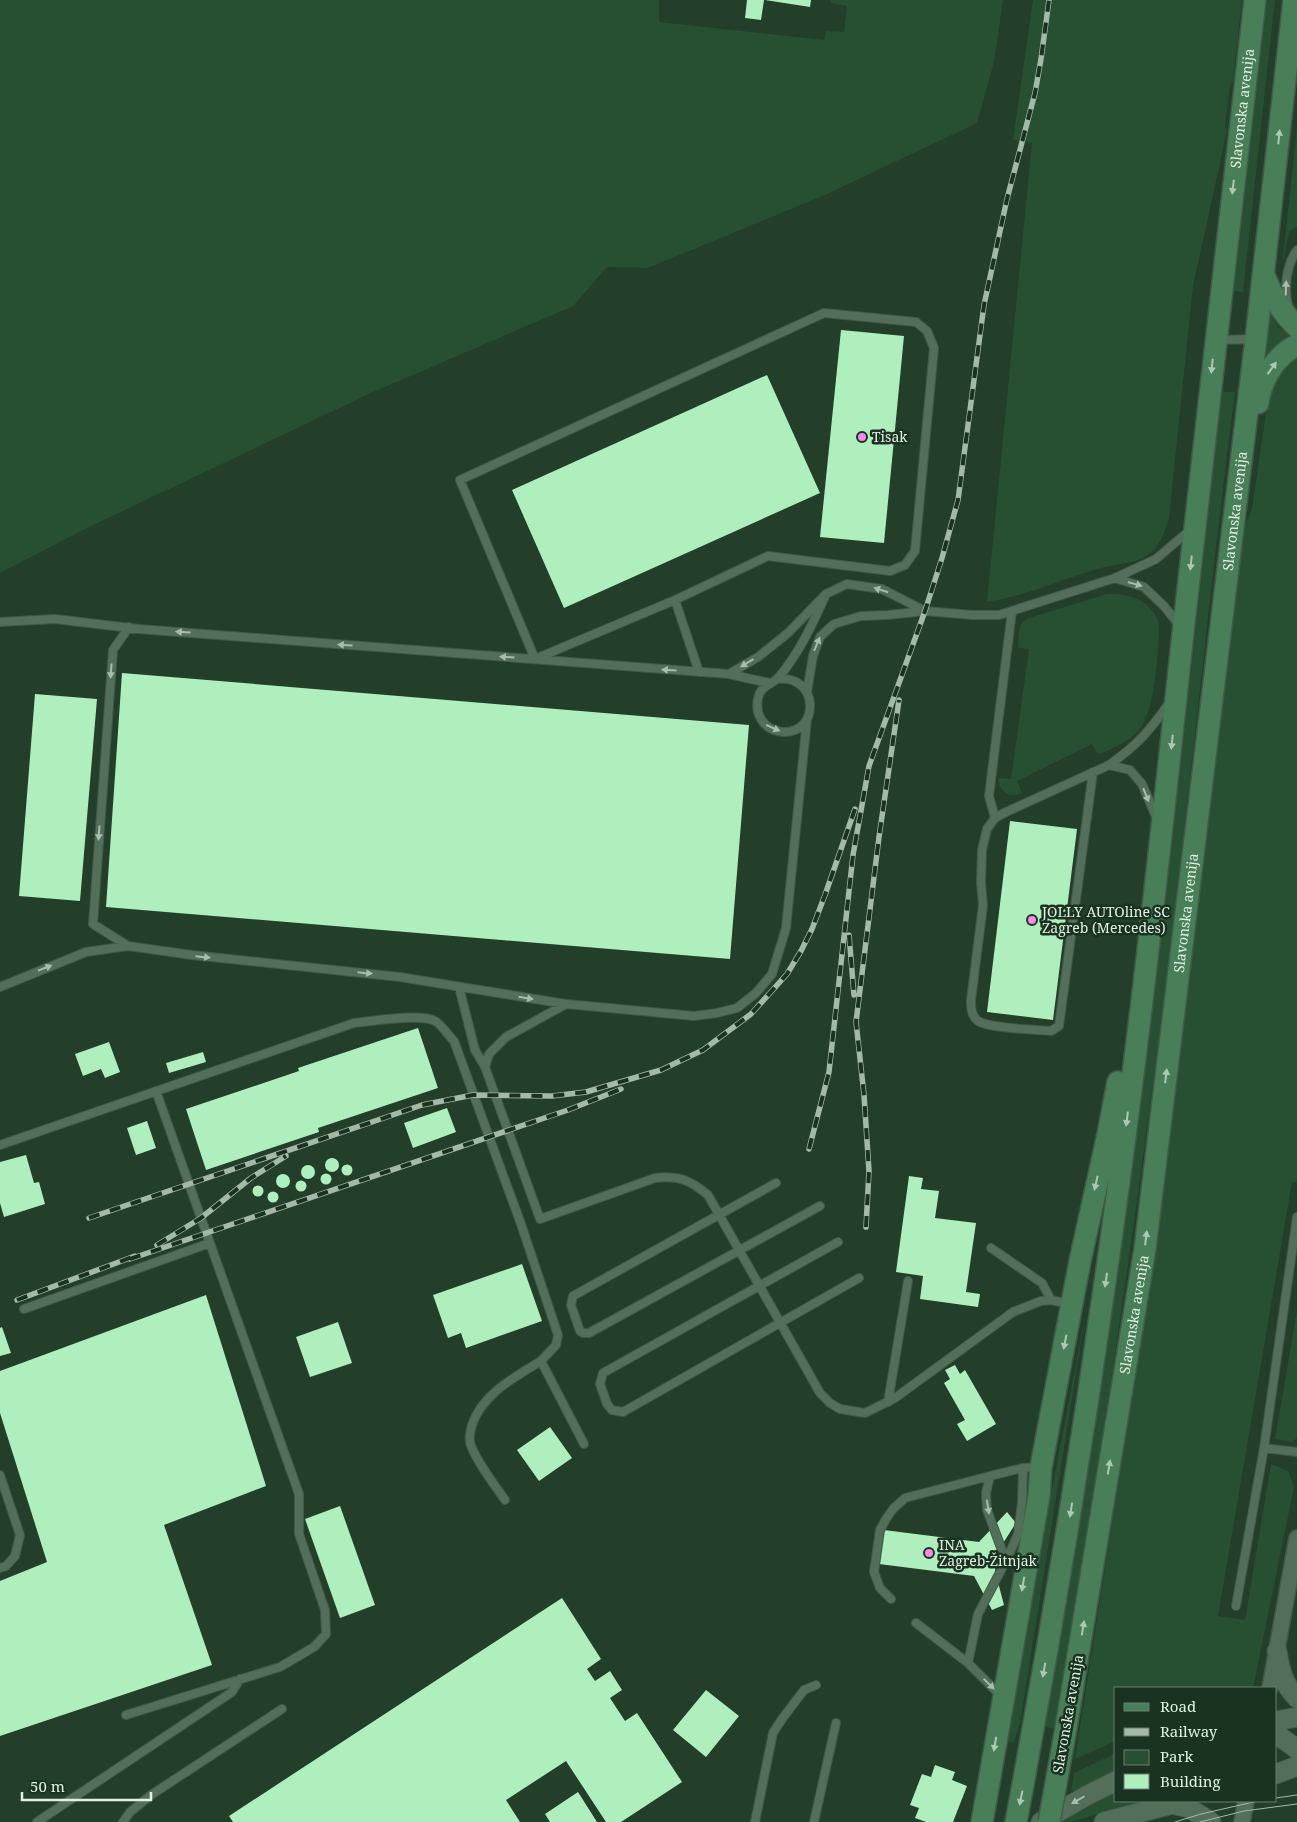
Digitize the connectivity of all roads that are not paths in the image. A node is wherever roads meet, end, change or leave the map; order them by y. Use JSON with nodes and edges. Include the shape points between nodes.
{"nodes":[{"id":1,"x":1254,"y":0,"type":"edge"},
{"id":2,"x":1294,"y":0,"type":"edge"},
{"id":3,"x":1297,"y":250,"type":"edge"},
{"id":4,"x":1264,"y":273,"type":"junction"},
{"id":5,"x":1297,"y":331,"type":"edge"},
{"id":6,"x":1215,"y":340,"type":"junction"},
{"id":7,"x":1256,"y":340,"type":"junction"},
{"id":8,"x":1242,"y":445,"type":"junction"},
{"id":9,"x":1195,"y":525,"type":"junction"},
{"id":10,"x":1114,"y":578,"type":"junction"},
{"id":11,"x":826,"y":594,"type":"junction"},
{"id":12,"x":674,"y":600,"type":"junction"},
{"id":13,"x":925,"y":611,"type":"junction"},
{"id":14,"x":1012,"y":611,"type":"junction"},
{"id":15,"x":0,"y":622,"type":"edge"},
{"id":16,"x":129,"y":627,"type":"junction"},
{"id":17,"x":1184,"y":631,"type":"junction"},
{"id":18,"x":535,"y":659,"type":"junction"},
{"id":19,"x":699,"y":672,"type":"junction"},
{"id":20,"x":729,"y":674,"type":"junction"},
{"id":21,"x":777,"y":679,"type":"junction"},
{"id":22,"x":769,"y":683,"type":"junction"},
{"id":23,"x":807,"y":692,"type":"junction"},
{"id":24,"x":1177,"y":692,"type":"junction"},
{"id":25,"x":807,"y":719,"type":"junction"},
{"id":26,"x":1109,"y":765,"type":"junction"},
{"id":27,"x":1093,"y":772,"type":"junction"},
{"id":28,"x":995,"y":818,"type":"junction"},
{"id":29,"x":1163,"y":831,"type":"junction"},
{"id":30,"x":128,"y":946,"type":"junction"},
{"id":31,"x":0,"y":987,"type":"edge"},
{"id":32,"x":458,"y":987,"type":"junction"},
{"id":33,"x":1142,"y":1001,"type":"junction"},
{"id":34,"x":566,"y":1004,"type":"junction"},
{"id":35,"x":484,"y":1067,"type":"junction"},
{"id":36,"x":156,"y":1091,"type":"junction"},
{"id":37,"x":0,"y":1145,"type":"edge"},
{"id":38,"x":776,"y":1183,"type":"dead end"},
{"id":39,"x":820,"y":1206,"type":"dead end"},
{"id":40,"x":719,"y":1215,"type":"junction"},
{"id":41,"x":1297,"y":1217,"type":"edge"},
{"id":42,"x":838,"y":1242,"type":"dead end"},
{"id":43,"x":210,"y":1243,"type":"junction"},
{"id":44,"x":991,"y":1248,"type":"dead end"},
{"id":45,"x":739,"y":1250,"type":"junction"},
{"id":46,"x":859,"y":1278,"type":"dead end"},
{"id":47,"x":908,"y":1281,"type":"dead end"},
{"id":48,"x":759,"y":1288,"type":"junction"},
{"id":49,"x":1062,"y":1303,"type":"junction"},
{"id":50,"x":24,"y":1309,"type":"dead end"},
{"id":51,"x":780,"y":1323,"type":"junction"},
{"id":52,"x":541,"y":1361,"type":"junction"},
{"id":53,"x":888,"y":1402,"type":"junction"},
{"id":54,"x":584,"y":1444,"type":"dead end"},
{"id":55,"x":1264,"y":1448,"type":"junction"},
{"id":56,"x":1297,"y":1452,"type":"edge"},
{"id":57,"x":1032,"y":1467,"type":"junction"},
{"id":58,"x":0,"y":1475,"type":"edge"},
{"id":59,"x":990,"y":1476,"type":"junction"},
{"id":60,"x":505,"y":1500,"type":"dead end"},
{"id":61,"x":1297,"y":1538,"type":"edge"},
{"id":62,"x":1006,"y":1561,"type":"junction"},
{"id":63,"x":0,"y":1568,"type":"edge"},
{"id":64,"x":891,"y":1599,"type":"dead end"},
{"id":65,"x":1236,"y":1606,"type":"dead end"},
{"id":66,"x":916,"y":1623,"type":"dead end"},
{"id":67,"x":1277,"y":1651,"type":"junction"},
{"id":68,"x":968,"y":1663,"type":"junction"},
{"id":69,"x":240,"y":1679,"type":"junction"},
{"id":70,"x":816,"y":1685,"type":"dead end"},
{"id":71,"x":1270,"y":1687,"type":"edge"},
{"id":72,"x":1003,"y":1698,"type":"junction"},
{"id":73,"x":1297,"y":1698,"type":"edge"},
{"id":74,"x":282,"y":1708,"type":"dead end"},
{"id":75,"x":126,"y":1715,"type":"dead end"},
{"id":76,"x":1297,"y":1717,"type":"edge"},
{"id":77,"x":1277,"y":1721,"type":"edge"},
{"id":78,"x":836,"y":1723,"type":"dead end"},
{"id":79,"x":1277,"y":1735,"type":"edge"},
{"id":80,"x":1297,"y":1749,"type":"edge"},
{"id":81,"x":1297,"y":1766,"type":"edge"},
{"id":82,"x":1277,"y":1774,"type":"edge"},
{"id":83,"x":1114,"y":1782,"type":"edge"},
{"id":84,"x":1178,"y":1802,"type":"edge"},
{"id":85,"x":1246,"y":1802,"type":"edge"},
{"id":86,"x":38,"y":1822,"type":"edge"},
{"id":87,"x":122,"y":1822,"type":"edge"},
{"id":88,"x":755,"y":1822,"type":"edge"},
{"id":89,"x":814,"y":1822,"type":"edge"},
{"id":90,"x":982,"y":1822,"type":"edge"},
{"id":91,"x":1016,"y":1822,"type":"edge"},
{"id":92,"x":1041,"y":1822,"type":"edge"},
{"id":93,"x":1049,"y":1822,"type":"edge"},
{"id":94,"x":1104,"y":1822,"type":"edge"},
{"id":95,"x":1210,"y":1822,"type":"edge"},
{"id":96,"x":1242,"y":1822,"type":"edge"}],
"edges":[{"from":1,"to":6,"type":"main road","name":"Slavonska avenija","one_way":true},
{"from":4,"to":2,"type":"main road","name":"Slavonska avenija","one_way":true},
{"from":5,"to":3,"type":"lane","one_way":true,"via":[[1286,296],[1286,281]]},
{"from":4,"to":5,"type":"main road","via":[[1277,305]]},
{"from":4,"to":7,"type":"main road","name":"Slavonska avenija"},
{"from":8,"to":5,"type":"main road","one_way":true,"via":[[1251,429],[1260,390]]},
{"from":6,"to":7,"type":"lane"},
{"from":6,"to":9,"type":"main road","name":"Slavonska avenija","one_way":true},
{"from":7,"to":8,"type":"main road","name":"Slavonska avenija"},
{"from":93,"to":8,"type":"main road","name":"Slavonska avenija","one_way":true,"bridge":true,"via":[[1145,1249]]},
{"from":9,"to":10,"type":"lane","via":[[1156,559]]},
{"from":9,"to":17,"type":"main road","name":"Slavonska avenija","one_way":true},
{"from":10,"to":14,"type":"lane"},
{"from":10,"to":17,"type":"lane","one_way":true,"via":[[1144,587]]},
{"from":13,"to":11,"type":"lane","one_way":true,"via":[[882,589],[847,584]]},
{"from":11,"to":20,"type":"lane","one_way":true,"via":[[788,633],[758,657]]},
{"from":11,"to":21,"type":"lane","via":[[799,650]]},
{"from":12,"to":18,"type":"lane"},
{"from":12,"to":18,"type":"lane","via":[[768,556],[890,571],[905,565],[915,551],[934,348],[927,331],[916,322],[824,313],[460,480]]},
{"from":12,"to":19,"type":"lane"},
{"from":13,"to":14,"type":"lane","via":[[999,615]]},
{"from":23,"to":13,"type":"lane","one_way":true,"via":[[820,637],[834,624],[861,616]]},
{"from":14,"to":28,"type":"lane","via":[[989,796]]},
{"from":15,"to":16,"type":"lane","via":[[55,619]]},
{"from":18,"to":16,"type":"lane","one_way":true},
{"from":16,"to":30,"type":"lane","one_way":true,"via":[[113,650],[93,924]]},
{"from":17,"to":24,"type":"main road","name":"Slavonska avenija"},
{"from":19,"to":18,"type":"lane","one_way":true},
{"from":19,"to":20,"type":"lane"},
{"from":20,"to":22,"type":"lane"},
{"from":21,"to":22,"type":"lane"},
{"from":21,"to":23,"type":"lane","via":[[793,680]]},
{"from":22,"to":25,"type":"lane","one_way":true,"via":[[758,698],[759,716],[764,724],[777,732],[787,732],[796,730]]},
{"from":23,"to":25,"type":"lane","via":[[810,710]]},
{"from":24,"to":26,"type":"lane","via":[[1152,728]]},
{"from":24,"to":29,"type":"main road","name":"Slavonska avenija","one_way":true},
{"from":25,"to":34,"type":"lane","via":[[786,928],[772,974],[756,993],[737,1008],[694,1016]]},
{"from":26,"to":27,"type":"lane"},
{"from":26,"to":29,"type":"lane","one_way":true,"via":[[1130,770],[1142,784]]},
{"from":27,"to":28,"type":"lane"},
{"from":27,"to":28,"type":"lane","via":[[1062,1011],[1059,1026],[1051,1031],[990,1025],[977,1020],[972,1013],[983,905],[982,850],[987,829]]},
{"from":29,"to":33,"type":"main road","name":"Slavonska avenija"},
{"from":31,"to":30,"type":"lane","one_way":true,"via":[[86,952]]},
{"from":30,"to":32,"type":"lane","one_way":true,"via":[[192,956],[400,977]]},
{"from":32,"to":34,"type":"lane","one_way":true},
{"from":32,"to":35,"type":"lane","via":[[475,1050]]},
{"from":33,"to":49,"type":"main road","one_way":true,"via":[[1121,1060],[1115,1104],[1090,1214]]},
{"from":33,"to":91,"type":"main road","name":"Slavonska avenija","one_way":true,"via":[[1091,1383],[1063,1562]]},
{"from":34,"to":35,"type":"lane","via":[[506,1037],[489,1054]]},
{"from":35,"to":40,"type":"lane","via":[[540,1219],[655,1178],[671,1176],[696,1185],[708,1195]]},
{"from":36,"to":37,"type":"lane"},
{"from":36,"to":43,"type":"lane"},
{"from":36,"to":52,"type":"lane","via":[[354,1023],[405,1018],[436,1021],[454,1041],[558,1335],[556,1345]]},
{"from":38,"to":40,"type":"lane"},
{"from":39,"to":45,"type":"lane"},
{"from":40,"to":45,"type":"lane"},
{"from":40,"to":45,"type":"lane","via":[[574,1296],[571,1304],[580,1331],[589,1333]]},
{"from":41,"to":55,"type":"lane"},
{"from":42,"to":48,"type":"lane"},
{"from":43,"to":50,"type":"lane"},
{"from":43,"to":69,"type":"lane","via":[[299,1494],[299,1534],[325,1610],[326,1634],[314,1646],[280,1666]]},
{"from":44,"to":49,"type":"lane","via":[[1042,1283]]},
{"from":45,"to":48,"type":"lane"},
{"from":46,"to":51,"type":"lane"},
{"from":47,"to":53,"type":"lane"},
{"from":48,"to":51,"type":"lane"},
{"from":48,"to":51,"type":"lane","via":[[603,1373],[600,1384],[607,1404],[612,1410],[623,1412]]},
{"from":49,"to":53,"type":"lane","via":[[1041,1301],[1013,1312]]},
{"from":49,"to":57,"type":"main road","one_way":true},
{"from":51,"to":53,"type":"lane","via":[[820,1393],[830,1403],[840,1409],[865,1413]]},
{"from":52,"to":54,"type":"lane"},
{"from":52,"to":60,"type":"lane","via":[[491,1395],[475,1416],[469,1435],[471,1447]]},
{"from":55,"to":56,"type":"lane"},
{"from":55,"to":65,"type":"lane"},
{"from":57,"to":59,"type":"lane"},
{"from":57,"to":62,"type":"lane","via":[[1022,1502],[1018,1534]]},
{"from":57,"to":72,"type":"main road","one_way":true,"via":[[1039,1496]]},
{"from":58,"to":63,"type":"lane","via":[[20,1535],[15,1556]]},
{"from":59,"to":62,"type":"lane","one_way":true,"via":[[987,1510]]},
{"from":59,"to":64,"type":"lane","via":[[905,1498],[893,1508],[880,1530],[874,1572],[880,1588]]},
{"from":61,"to":67,"type":"street"},
{"from":62,"to":68,"type":"lane","via":[[978,1614]]},
{"from":66,"to":68,"type":"lane"},
{"from":67,"to":71,"type":"street"},
{"from":67,"to":73,"type":"street","via":[[1280,1673]]},
{"from":68,"to":72,"type":"lane","one_way":true},
{"from":69,"to":75,"type":"lane"},
{"from":69,"to":86,"type":"lane","via":[[232,1692]]},
{"from":70,"to":88,"type":"lane","via":[[804,1690],[773,1733]]},
{"from":72,"to":90,"type":"main road","one_way":true},
{"from":74,"to":87,"type":"lane","via":[[151,1795]]},
{"from":76,"to":77,"type":"street"},
{"from":78,"to":89,"type":"lane"},
{"from":79,"to":80,"type":"street"},
{"from":81,"to":82,"type":"street"},
{"from":83,"to":92,"type":"street","one_way":true},
{"from":84,"to":94,"type":"street"},
{"from":84,"to":95,"type":"street"},
{"from":85,"to":96,"type":"street"}]}
